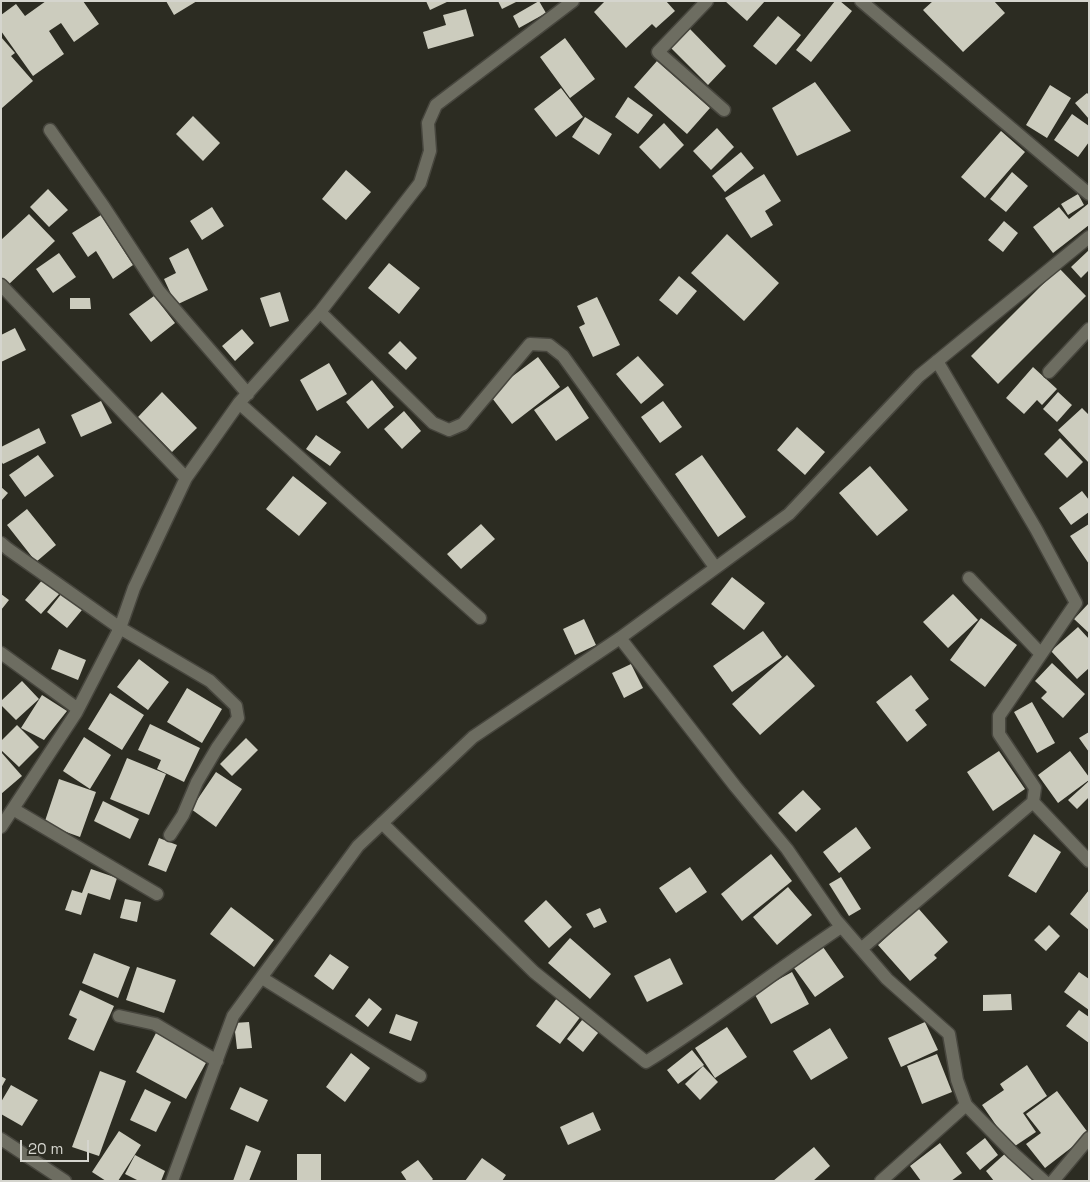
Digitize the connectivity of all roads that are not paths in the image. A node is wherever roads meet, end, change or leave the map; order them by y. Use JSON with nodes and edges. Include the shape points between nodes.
{"nodes":[{"id":1,"x":573,"y":1,"type":"edge"},
{"id":2,"x":707,"y":1,"type":"edge"},
{"id":3,"x":861,"y":1,"type":"edge"},
{"id":4,"x":724,"y":110,"type":"dead end"},
{"id":5,"x":50,"y":130,"type":"dead end"},
{"id":6,"x":1089,"y":194,"type":"edge"},
{"id":7,"x":1089,"y":237,"type":"edge"},
{"id":8,"x":1,"y":285,"type":"edge"},
{"id":9,"x":320,"y":312,"type":"junction"},
{"id":10,"x":1089,"y":329,"type":"edge"},
{"id":11,"x":937,"y":362,"type":"junction"},
{"id":12,"x":1048,"y":372,"type":"dead end"},
{"id":13,"x":244,"y":398,"type":"junction"},
{"id":14,"x":186,"y":478,"type":"junction"},
{"id":15,"x":1,"y":543,"type":"edge"},
{"id":16,"x":715,"y":567,"type":"junction"},
{"id":17,"x":969,"y":578,"type":"dead end"},
{"id":18,"x":480,"y":618,"type":"dead end"},
{"id":19,"x":120,"y":628,"type":"junction"},
{"id":20,"x":620,"y":638,"type":"junction"},
{"id":21,"x":1,"y":653,"type":"edge"},
{"id":22,"x":1041,"y":654,"type":"junction"},
{"id":23,"x":78,"y":709,"type":"junction"},
{"id":24,"x":1033,"y":802,"type":"junction"},
{"id":25,"x":13,"y":809,"type":"junction"},
{"id":26,"x":382,"y":823,"type":"junction"},
{"id":27,"x":1,"y":827,"type":"edge"},
{"id":28,"x":170,"y":835,"type":"dead end"},
{"id":29,"x":1089,"y":861,"type":"edge"},
{"id":30,"x":157,"y":894,"type":"dead end"},
{"id":31,"x":841,"y":927,"type":"junction"},
{"id":32,"x":861,"y":949,"type":"junction"},
{"id":33,"x":262,"y":978,"type":"junction"},
{"id":34,"x":119,"y":1016,"type":"dead end"},
{"id":35,"x":217,"y":1060,"type":"junction"},
{"id":36,"x":420,"y":1076,"type":"dead end"},
{"id":37,"x":966,"y":1105,"type":"junction"},
{"id":38,"x":1089,"y":1138,"type":"edge"},
{"id":39,"x":1,"y":1140,"type":"edge"},
{"id":40,"x":65,"y":1181,"type":"edge"},
{"id":41,"x":172,"y":1181,"type":"edge"},
{"id":42,"x":881,"y":1181,"type":"edge"},
{"id":43,"x":1044,"y":1181,"type":"edge"},
{"id":44,"x":1053,"y":1181,"type":"edge"}],
"edges":[{"from":1,"to":9,"type":"street","via":[[436,105],[428,123],[430,151],[420,183]]},
{"from":2,"to":4,"type":"street","via":[[658,52]]},
{"from":3,"to":6,"type":"street"},
{"from":5,"to":13,"type":"street","via":[[159,291]]},
{"from":7,"to":11,"type":"street"},
{"from":8,"to":14,"type":"street"},
{"from":9,"to":13,"type":"street"},
{"from":9,"to":16,"type":"street","via":[[433,423],[450,430],[463,424],[530,344],[549,345],[563,356]]},
{"from":10,"to":12,"type":"street"},
{"from":11,"to":16,"type":"street","via":[[789,514]]},
{"from":11,"to":22,"type":"street","via":[[1076,603]]},
{"from":13,"to":14,"type":"street"},
{"from":13,"to":18,"type":"street"},
{"from":14,"to":19,"type":"street","via":[[134,588]]},
{"from":15,"to":19,"type":"street"},
{"from":16,"to":20,"type":"street"},
{"from":17,"to":22,"type":"street"},
{"from":19,"to":23,"type":"street"},
{"from":19,"to":28,"type":"street","via":[[210,681],[236,706],[238,718],[207,764]]},
{"from":20,"to":26,"type":"street","via":[[473,737]]},
{"from":20,"to":31,"type":"street","via":[[787,849]]},
{"from":21,"to":23,"type":"street"},
{"from":22,"to":24,"type":"street","via":[[999,716],[999,734],[1035,788]]},
{"from":23,"to":25,"type":"street"},
{"from":24,"to":29,"type":"street"},
{"from":24,"to":32,"type":"street"},
{"from":25,"to":27,"type":"street"},
{"from":25,"to":30,"type":"street"},
{"from":26,"to":31,"type":"street","via":[[534,972],[646,1062]]},
{"from":26,"to":33,"type":"street","via":[[358,846]]},
{"from":31,"to":32,"type":"street"},
{"from":32,"to":37,"type":"street","via":[[887,979],[949,1034],[957,1080]]},
{"from":33,"to":35,"type":"street","via":[[234,1016]]},
{"from":33,"to":36,"type":"street"},
{"from":34,"to":35,"type":"street","via":[[155,1024]]},
{"from":35,"to":41,"type":"street"},
{"from":37,"to":42,"type":"street"},
{"from":37,"to":43,"type":"street"},
{"from":38,"to":44,"type":"street"},
{"from":39,"to":40,"type":"street"}]}
